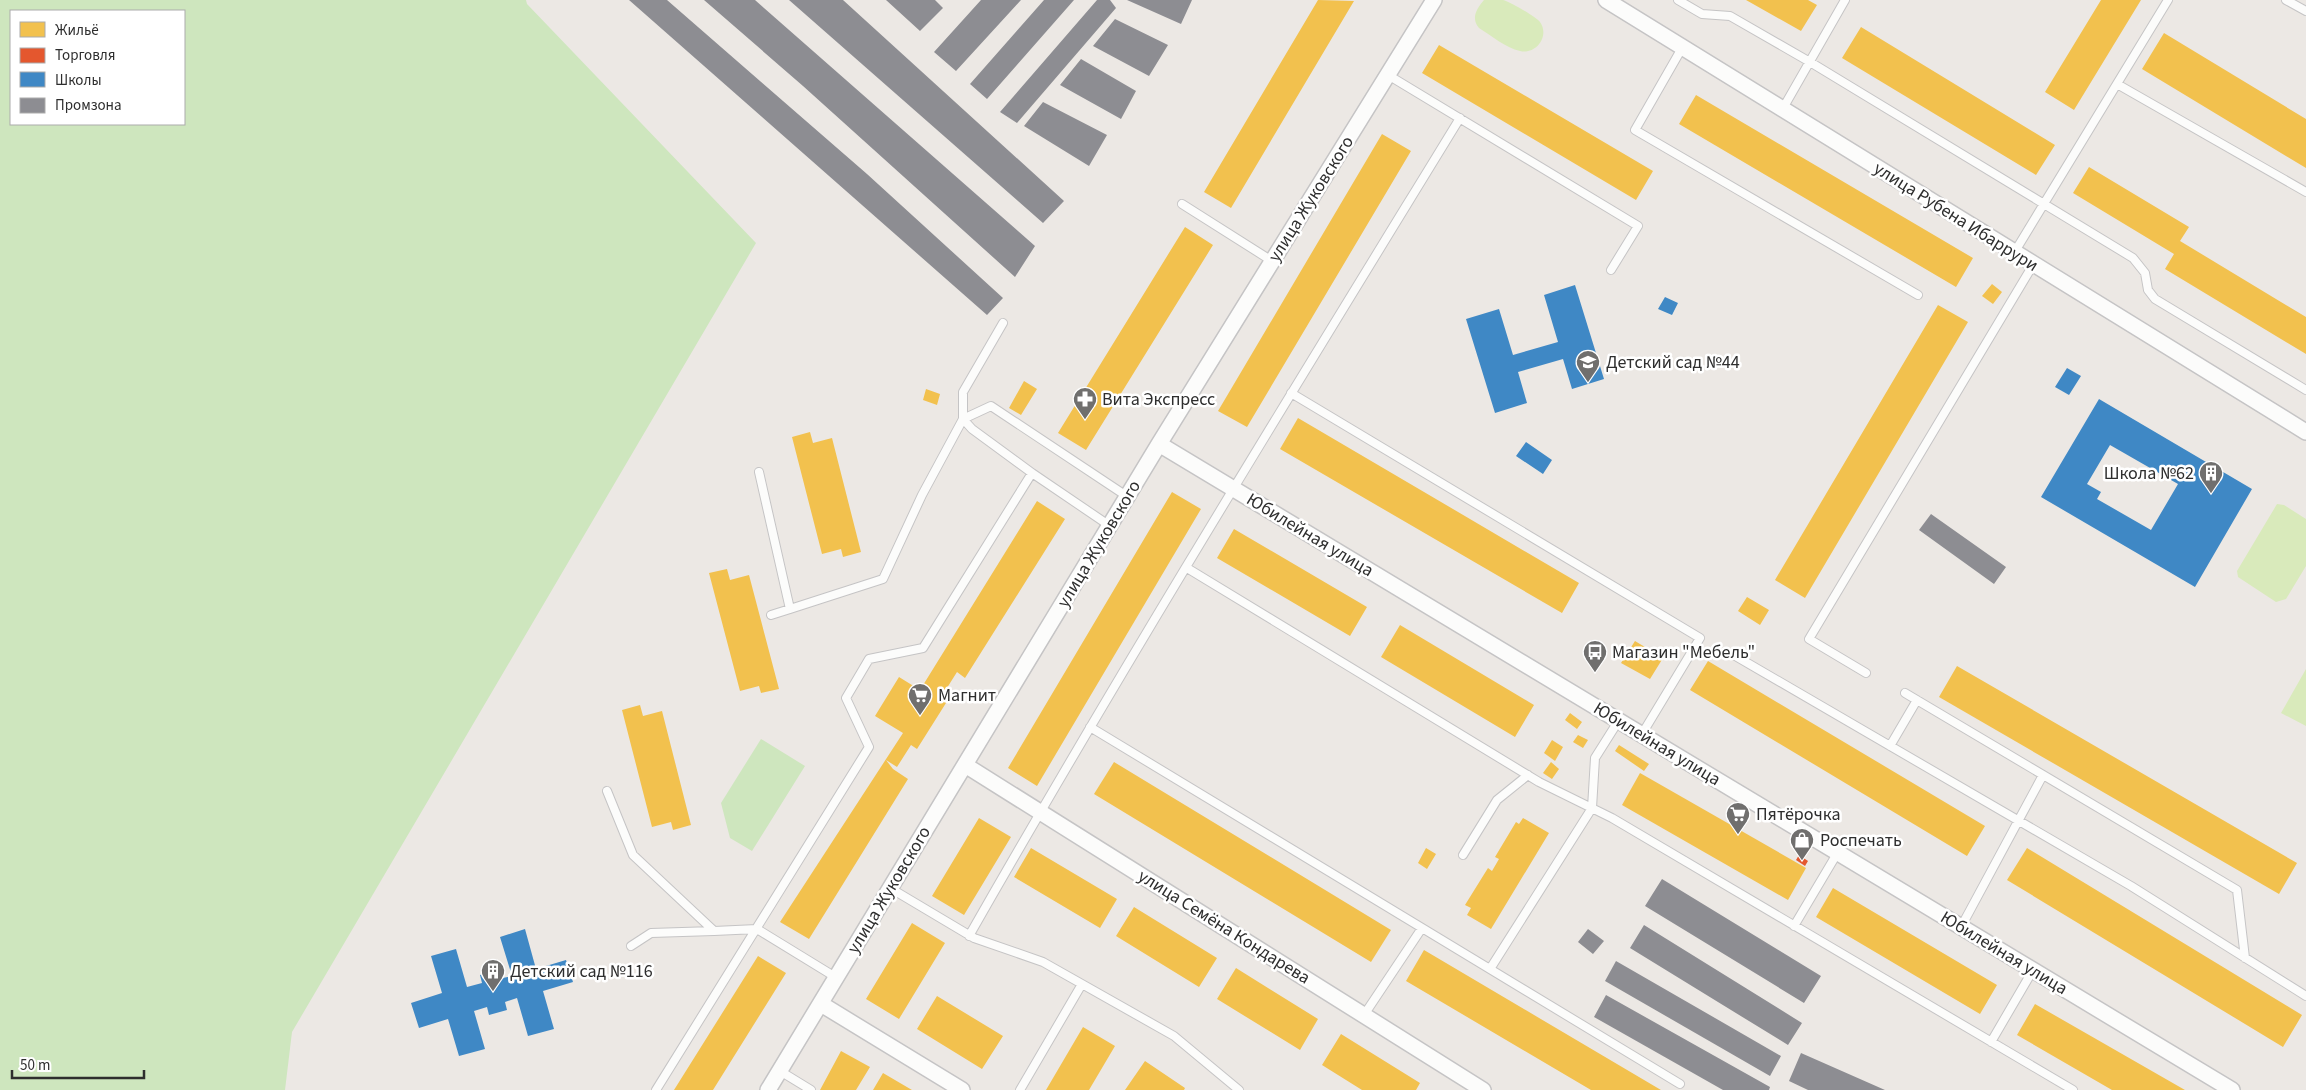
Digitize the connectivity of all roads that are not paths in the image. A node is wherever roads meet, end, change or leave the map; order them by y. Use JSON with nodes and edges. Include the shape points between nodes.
{"nodes":[{"id":1,"x":1606,"y":0,"type":"edge"},
{"id":2,"x":1678,"y":0,"type":"edge"},
{"id":3,"x":1845,"y":0,"type":"edge"},
{"id":4,"x":2168,"y":0,"type":"edge"},
{"id":5,"x":2286,"y":0,"type":"edge"},
{"id":6,"x":1431,"y":4,"type":"edge"},
{"id":7,"x":2306,"y":11,"type":"edge"},
{"id":8,"x":1682,"y":48,"type":"junction"},
{"id":9,"x":1810,"y":62,"type":"junction"},
{"id":10,"x":1388,"y":75,"type":"junction"},
{"id":11,"x":2117,"y":84,"type":"junction"},
{"id":12,"x":1782,"y":110,"type":"junction"},
{"id":13,"x":1460,"y":118,"type":"junction"},
{"id":14,"x":2306,"y":192,"type":"edge"},
{"id":15,"x":1182,"y":204,"type":"dead end"},
{"id":16,"x":2043,"y":205,"type":"junction"},
{"id":17,"x":2014,"y":253,"type":"junction"},
{"id":18,"x":1272,"y":261,"type":"junction"},
{"id":19,"x":2034,"y":265,"type":"junction"},
{"id":20,"x":1611,"y":270,"type":"dead end"},
{"id":21,"x":1918,"y":295,"type":"dead end"},
{"id":22,"x":1003,"y":323,"type":"dead end"},
{"id":23,"x":2306,"y":390,"type":"edge"},
{"id":24,"x":1291,"y":393,"type":"junction"},
{"id":25,"x":963,"y":419,"type":"junction"},
{"id":26,"x":2306,"y":432,"type":"edge"},
{"id":27,"x":1160,"y":444,"type":"junction"},
{"id":28,"x":759,"y":472,"type":"dead end"},
{"id":29,"x":1032,"y":473,"type":"junction"},
{"id":30,"x":1232,"y":488,"type":"junction"},
{"id":31,"x":1128,"y":497,"type":"junction"},
{"id":32,"x":1110,"y":526,"type":"junction"},
{"id":33,"x":1187,"y":568,"type":"junction"},
{"id":34,"x":790,"y":609,"type":"junction"},
{"id":35,"x":771,"y":616,"type":"dead end"},
{"id":36,"x":1732,"y":654,"type":"dead end"},
{"id":37,"x":1866,"y":673,"type":"dead end"},
{"id":38,"x":1905,"y":692,"type":"dead end"},
{"id":39,"x":1917,"y":700,"type":"junction"},
{"id":40,"x":1619,"y":720,"type":"junction"},
{"id":41,"x":1090,"y":727,"type":"junction"},
{"id":42,"x":1642,"y":734,"type":"junction"},
{"id":43,"x":1890,"y":746,"type":"junction"},
{"id":44,"x":965,"y":765,"type":"junction"},
{"id":45,"x":1528,"y":775,"type":"junction"},
{"id":46,"x":2042,"y":775,"type":"junction"},
{"id":47,"x":607,"y":791,"type":"dead end"},
{"id":48,"x":1592,"y":808,"type":"junction"},
{"id":49,"x":1040,"y":812,"type":"junction"},
{"id":50,"x":2018,"y":820,"type":"junction"},
{"id":51,"x":1838,"y":852,"type":"junction"},
{"id":52,"x":1463,"y":855,"type":"dead end"},
{"id":53,"x":890,"y":888,"type":"junction"},
{"id":54,"x":1794,"y":926,"type":"junction"},
{"id":55,"x":1961,"y":927,"type":"junction"},
{"id":56,"x":1422,"y":928,"type":"junction"},
{"id":57,"x":757,"y":929,"type":"junction"},
{"id":58,"x":714,"y":931,"type":"junction"},
{"id":59,"x":970,"y":936,"type":"junction"},
{"id":60,"x":631,"y":946,"type":"dead end"},
{"id":61,"x":2245,"y":958,"type":"junction"},
{"id":62,"x":1490,"y":969,"type":"junction"},
{"id":63,"x":2033,"y":970,"type":"junction"},
{"id":64,"x":837,"y":978,"type":"junction"},
{"id":65,"x":1082,"y":984,"type":"junction"},
{"id":66,"x":2306,"y":996,"type":"edge"},
{"id":67,"x":821,"y":1004,"type":"junction"},
{"id":68,"x":1364,"y":1015,"type":"junction"},
{"id":69,"x":1991,"y":1042,"type":"junction"},
{"id":70,"x":780,"y":1071,"type":"junction"},
{"id":71,"x":1680,"y":1084,"type":"dead end"},
{"id":72,"x":656,"y":1090,"type":"edge"},
{"id":73,"x":768,"y":1090,"type":"edge"},
{"id":74,"x":810,"y":1090,"type":"edge"},
{"id":75,"x":962,"y":1090,"type":"edge"},
{"id":76,"x":1020,"y":1090,"type":"edge"},
{"id":77,"x":1239,"y":1090,"type":"edge"},
{"id":78,"x":1483,"y":1090,"type":"edge"},
{"id":79,"x":2073,"y":1090,"type":"edge"},
{"id":80,"x":2232,"y":1090,"type":"edge"}],
"edges":[{"from":1,"to":8,"type":"street","name":"улица Рубена Ибаррури"},
{"from":2,"to":9,"type":"lane","via":[[1702,14],[1730,16]]},
{"from":3,"to":9,"type":"lane"},
{"from":4,"to":11,"type":"lane"},
{"from":5,"to":7,"type":"lane"},
{"from":6,"to":10,"type":"street","name":"улица Жуковского"},
{"from":8,"to":12,"type":"street","name":"улица Рубена Ибаррури"},
{"from":8,"to":21,"type":"lane","via":[[1635,130]]},
{"from":9,"to":12,"type":"lane"},
{"from":9,"to":16,"type":"lane"},
{"from":10,"to":13,"type":"lane"},
{"from":10,"to":18,"type":"street","name":"улица Жуковского"},
{"from":11,"to":14,"type":"lane"},
{"from":11,"to":16,"type":"lane"},
{"from":12,"to":17,"type":"street","name":"улица Рубена Ибаррури"},
{"from":13,"to":20,"type":"lane","via":[[1638,226]]},
{"from":13,"to":24,"type":"lane"},
{"from":15,"to":18,"type":"lane"},
{"from":16,"to":17,"type":"lane"},
{"from":16,"to":23,"type":"lane","via":[[2133,258],[2145,273],[2148,290],[2155,299]]},
{"from":17,"to":19,"type":"street","name":"улица Рубена Ибаррури"},
{"from":18,"to":27,"type":"street","name":"улица Жуковского"},
{"from":19,"to":26,"type":"street","name":"улица Рубена Ибаррури"},
{"from":19,"to":37,"type":"lane","via":[[1809,638]]},
{"from":22,"to":25,"type":"lane","via":[[963,392]]},
{"from":24,"to":30,"type":"lane"},
{"from":24,"to":42,"type":"lane","via":[[1700,638]]},
{"from":25,"to":29,"type":"lane"},
{"from":25,"to":31,"type":"lane","via":[[991,406]]},
{"from":25,"to":34,"type":"lane","via":[[922,495],[883,579]]},
{"from":27,"to":30,"type":"street","name":"Юбилейная улица"},
{"from":27,"to":31,"type":"street","name":"улица Жуковского"},
{"from":28,"to":34,"type":"lane"},
{"from":29,"to":32,"type":"lane"},
{"from":29,"to":57,"type":"lane","via":[[922,648],[869,659],[846,698],[869,747]]},
{"from":30,"to":33,"type":"lane"},
{"from":30,"to":40,"type":"street","name":"Юбилейная улица"},
{"from":31,"to":32,"type":"street","name":"улица Жуковского"},
{"from":32,"to":44,"type":"street","name":"улица Жуковского"},
{"from":33,"to":41,"type":"lane"},
{"from":33,"to":45,"type":"lane"},
{"from":34,"to":35,"type":"lane"},
{"from":36,"to":43,"type":"lane"},
{"from":38,"to":39,"type":"lane"},
{"from":39,"to":43,"type":"lane"},
{"from":39,"to":46,"type":"lane"},
{"from":40,"to":42,"type":"street","name":"Юбилейная улица"},
{"from":40,"to":48,"type":"lane","via":[[1595,758]]},
{"from":41,"to":49,"type":"lane"},
{"from":41,"to":56,"type":"lane"},
{"from":42,"to":51,"type":"street","name":"Юбилейная улица"},
{"from":43,"to":50,"type":"lane"},
{"from":44,"to":49,"type":"street","name":"улица Семёна Кондарева"},
{"from":44,"to":53,"type":"street","name":"улица Жуковского"},
{"from":45,"to":48,"type":"lane"},
{"from":45,"to":52,"type":"lane","via":[[1497,800]]},
{"from":46,"to":50,"type":"lane"},
{"from":46,"to":61,"type":"lane","via":[[2237,890]]},
{"from":47,"to":58,"type":"lane","via":[[633,855]]},
{"from":48,"to":54,"type":"lane"},
{"from":48,"to":62,"type":"lane"},
{"from":49,"to":59,"type":"lane"},
{"from":49,"to":68,"type":"street","name":"улица Семёна Кондарева"},
{"from":50,"to":55,"type":"lane"},
{"from":50,"to":61,"type":"lane"},
{"from":51,"to":54,"type":"lane"},
{"from":51,"to":55,"type":"street","name":"Юбилейная улица"},
{"from":53,"to":59,"type":"lane"},
{"from":53,"to":64,"type":"street","name":"улица Жуковского"},
{"from":54,"to":69,"type":"lane"},
{"from":55,"to":63,"type":"street","name":"Юбилейная улица"},
{"from":56,"to":62,"type":"lane"},
{"from":56,"to":68,"type":"lane"},
{"from":57,"to":58,"type":"lane"},
{"from":57,"to":64,"type":"lane"},
{"from":57,"to":72,"type":"lane"},
{"from":58,"to":60,"type":"lane","via":[[651,933]]},
{"from":59,"to":65,"type":"lane","via":[[1043,962]]},
{"from":61,"to":66,"type":"lane"},
{"from":62,"to":71,"type":"lane"},
{"from":63,"to":69,"type":"lane"},
{"from":63,"to":80,"type":"street","name":"Юбилейная улица"},
{"from":64,"to":67,"type":"street","name":"улица Жуковского"},
{"from":65,"to":76,"type":"lane"},
{"from":65,"to":77,"type":"lane","via":[[1174,1036]]},
{"from":67,"to":70,"type":"street","name":"улица Жуковского"},
{"from":67,"to":75,"type":"street"},
{"from":68,"to":78,"type":"street","name":"улица Семёна Кондарева"},
{"from":69,"to":79,"type":"lane"},
{"from":70,"to":73,"type":"street","name":"улица Жуковского"},
{"from":70,"to":74,"type":"lane"}]}
